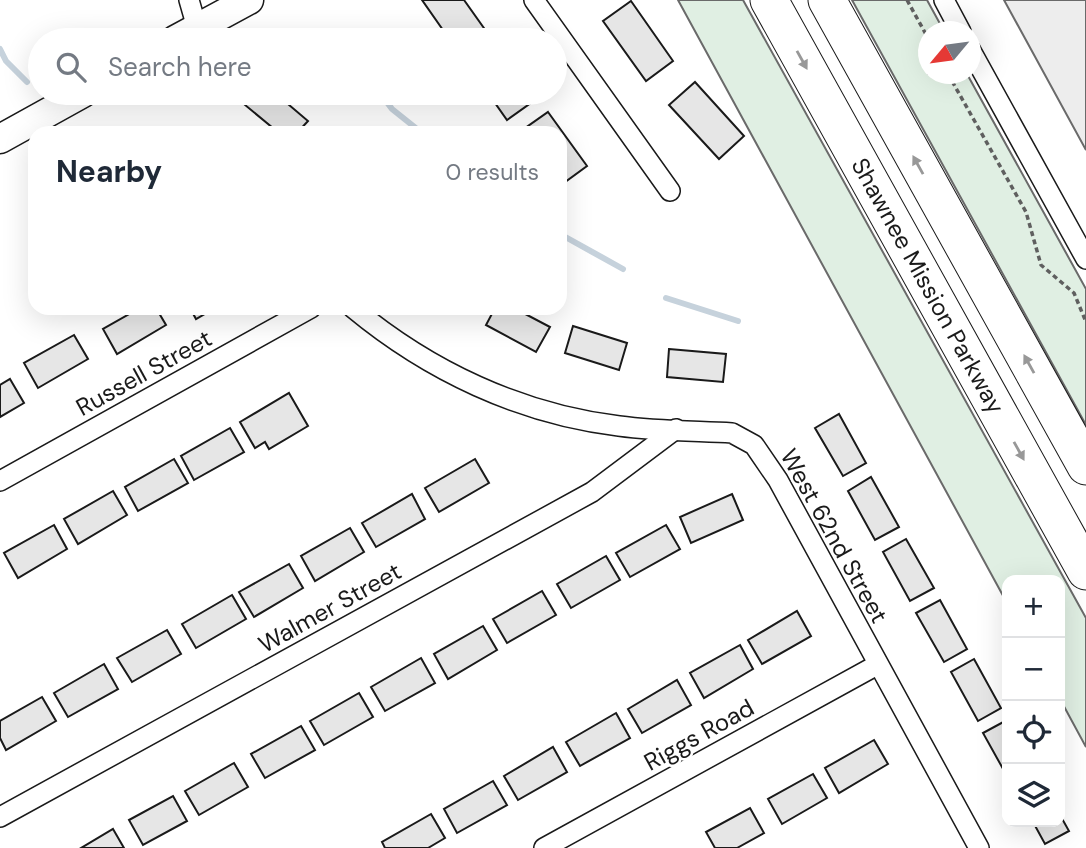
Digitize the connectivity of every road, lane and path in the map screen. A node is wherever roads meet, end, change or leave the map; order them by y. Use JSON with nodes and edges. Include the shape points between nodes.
{"nodes":[{"id":1,"x":189,"y":0,"type":"edge"},
{"id":2,"x":248,"y":0,"type":"edge"},
{"id":3,"x":534,"y":0,"type":"edge"},
{"id":4,"x":769,"y":0,"type":"edge"},
{"id":5,"x":827,"y":0,"type":"edge"},
{"id":6,"x":907,"y":0,"type":"edge"},
{"id":7,"x":944,"y":0,"type":"edge"},
{"id":8,"x":919,"y":21,"type":"edge"},
{"id":9,"x":955,"y":21,"type":"edge"},
{"id":10,"x":187,"y":28,"type":"edge"},
{"id":11,"x":197,"y":28,"type":"edge"},
{"id":12,"x":554,"y":28,"type":"edge"},
{"id":13,"x":567,"y":46,"type":"edge"},
{"id":14,"x":981,"y":67,"type":"edge"},
{"id":15,"x":954,"y":84,"type":"edge"},
{"id":16,"x":67,"y":105,"type":"edge"},
{"id":17,"x":39,"y":126,"type":"edge"},
{"id":18,"x":28,"y":130,"type":"edge"},
{"id":19,"x":0,"y":139,"type":"edge"},
{"id":20,"x":670,"y":191,"type":"dead end"},
{"id":21,"x":1086,"y":258,"type":"edge"},
{"id":22,"x":298,"y":315,"type":"edge"},
{"id":23,"x":363,"y":315,"type":"edge"},
{"id":24,"x":1086,"y":322,"type":"edge"},
{"id":25,"x":676,"y":429,"type":"junction"},
{"id":26,"x":1086,"y":466,"type":"edge"},
{"id":27,"x":0,"y":481,"type":"edge"},
{"id":28,"x":1086,"y":571,"type":"edge"},
{"id":29,"x":877,"y":665,"type":"junction"},
{"id":30,"x":0,"y":817,"type":"edge"},
{"id":31,"x":544,"y":848,"type":"edge"},
{"id":32,"x":979,"y":848,"type":"edge"}],
"edges":[{"from":1,"to":10,"type":"street"},
{"from":2,"to":11,"type":"street"},
{"from":3,"to":12,"type":"street"},
{"from":4,"to":28,"type":"highway","name":"Shawnee Mission Parkway","one_way":true},
{"from":26,"to":5,"type":"highway","name":"Shawnee Mission Parkway","one_way":true},
{"from":6,"to":8,"type":"path"},
{"from":7,"to":9,"type":"street"},
{"from":13,"to":20,"type":"street"},
{"from":14,"to":21,"type":"street"},
{"from":15,"to":24,"type":"path","via":[[1026,212],[1041,265],[1074,293]]},
{"from":16,"to":17,"type":"street"},
{"from":18,"to":19,"type":"street"},
{"from":22,"to":27,"type":"street","name":"Russell Street"},
{"from":23,"to":25,"type":"street","name":"West 62nd Street","via":[[433,364],[492,393],[583,420]]},
{"from":25,"to":29,"type":"street","name":"West 62nd Street","via":[[732,433],[754,446],[778,480]]},
{"from":25,"to":30,"type":"street","name":"Walmer Street","via":[[592,492]]},
{"from":29,"to":31,"type":"street","name":"Riggs Road"},
{"from":29,"to":32,"type":"street","name":"West 62nd Street"}]}
